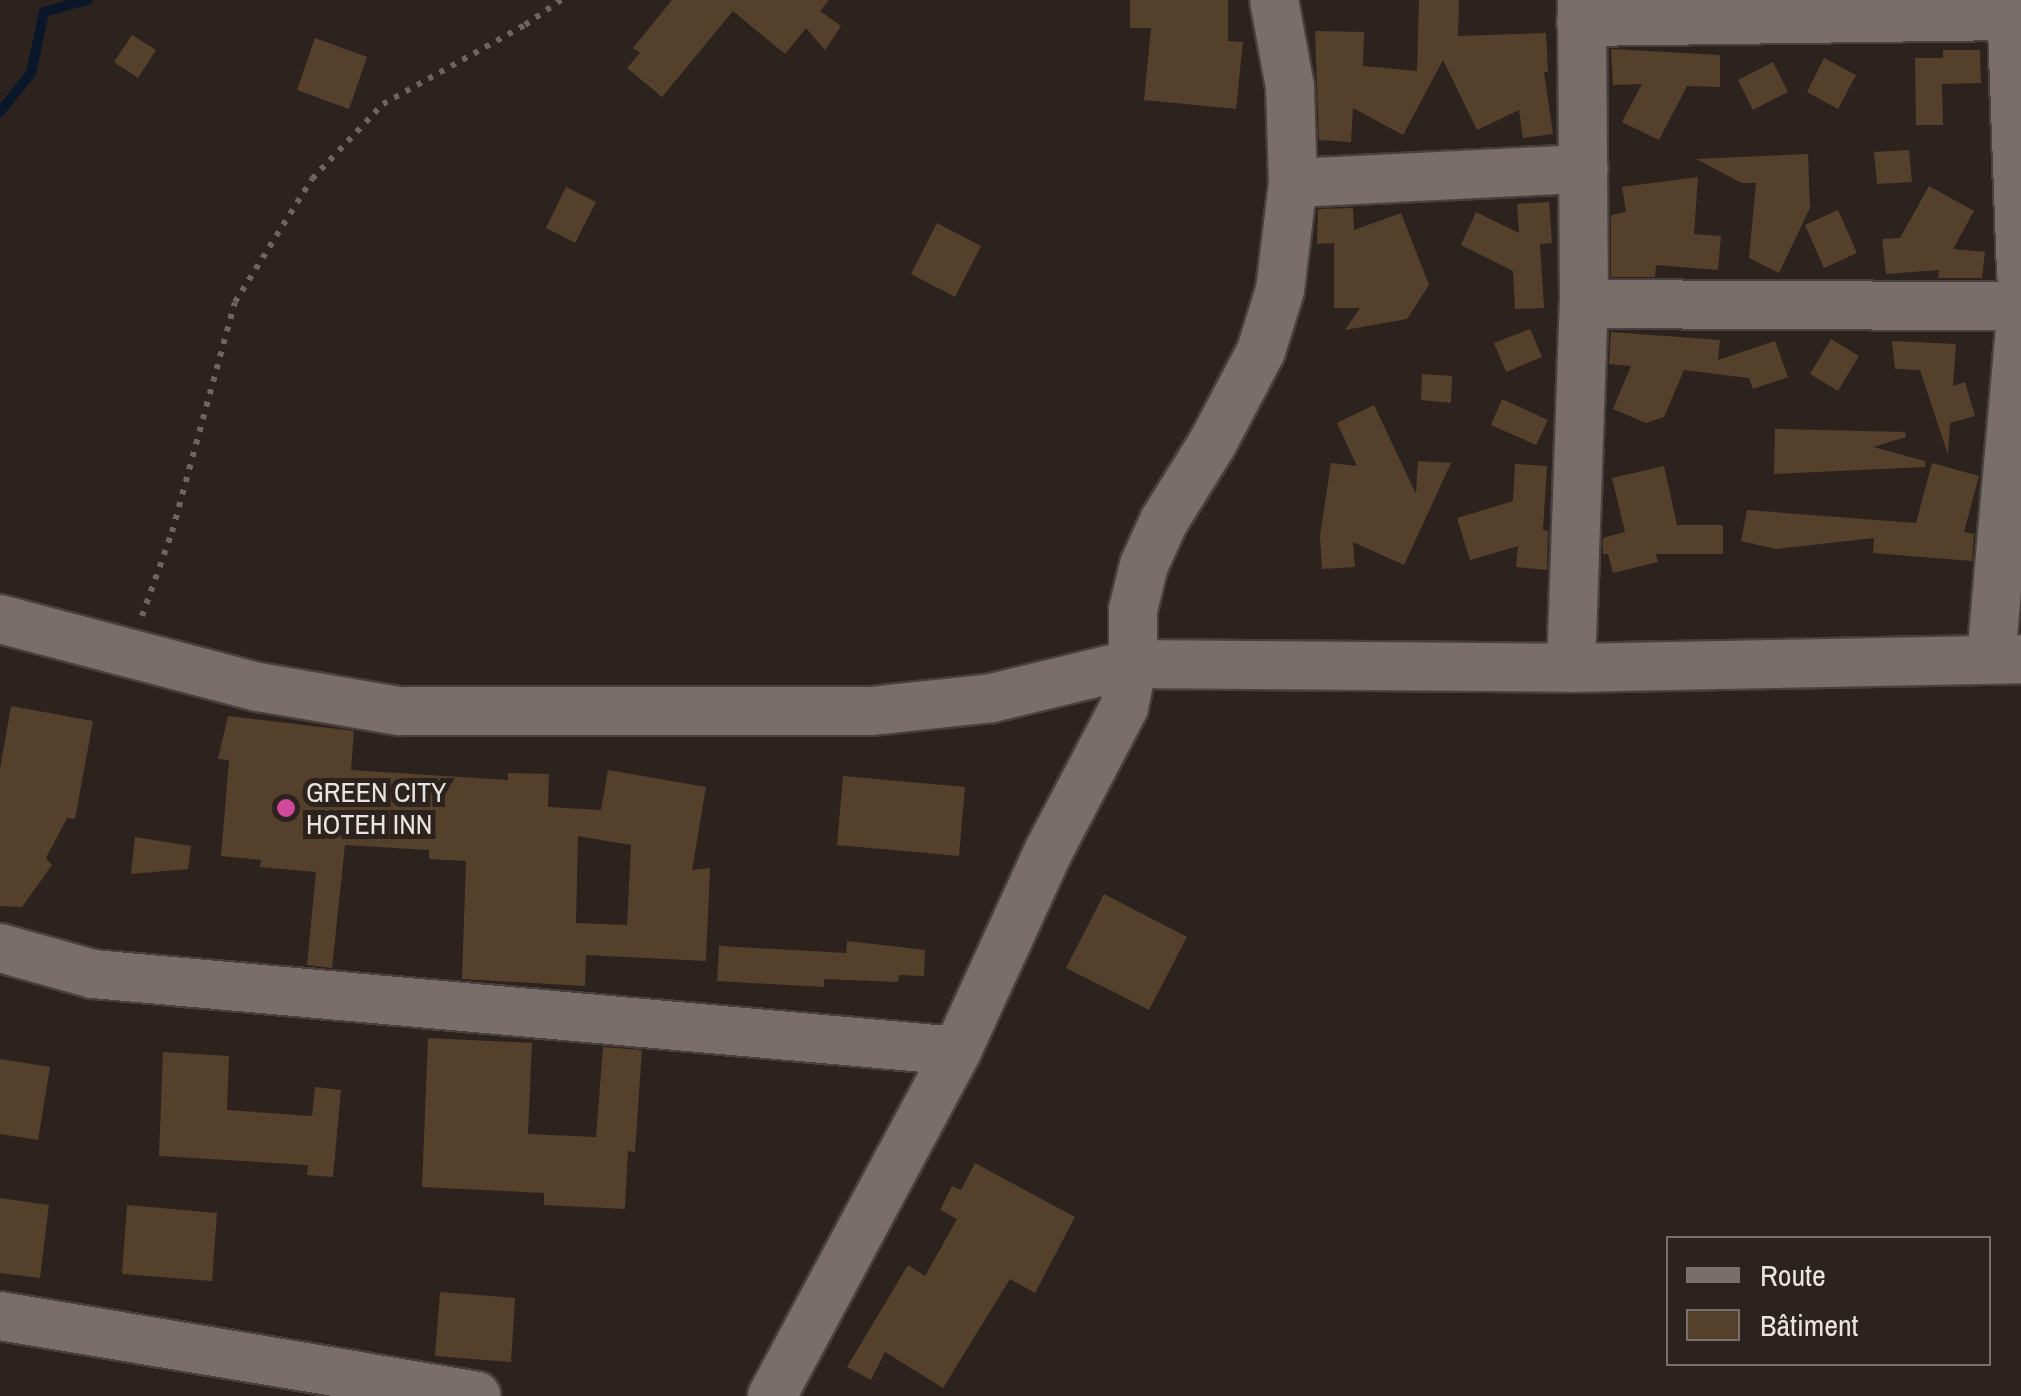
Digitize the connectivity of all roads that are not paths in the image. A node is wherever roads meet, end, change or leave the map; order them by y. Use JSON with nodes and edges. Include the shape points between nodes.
{"nodes":[{"id":1,"x":1274,"y":0,"type":"edge"},
{"id":2,"x":1581,"y":11,"type":"edge"},
{"id":3,"x":2014,"y":11,"type":"edge"},
{"id":4,"x":1584,"y":169,"type":"junction"},
{"id":5,"x":1293,"y":183,"type":"junction"},
{"id":6,"x":2021,"y":274,"type":"edge"},
{"id":7,"x":1584,"y":304,"type":"junction"},
{"id":8,"x":2021,"y":306,"type":"edge"},
{"id":9,"x":2021,"y":319,"type":"edge"},
{"id":10,"x":0,"y":619,"type":"edge"},
{"id":11,"x":2006,"y":659,"type":"edge"},
{"id":12,"x":1133,"y":664,"type":"junction"},
{"id":13,"x":1571,"y":668,"type":"junction"},
{"id":14,"x":0,"y":948,"type":"edge"},
{"id":15,"x":958,"y":1051,"type":"junction"},
{"id":16,"x":0,"y":1316,"type":"edge"},
{"id":17,"x":476,"y":1396,"type":"edge"},
{"id":18,"x":772,"y":1396,"type":"edge"}],
"edges":[{"from":1,"to":5,"type":"street","via":[[1290,87]]},
{"from":2,"to":3,"type":"street"},
{"from":2,"to":4,"type":"street"},
{"from":3,"to":6,"type":"street"},
{"from":4,"to":5,"type":"street"},
{"from":4,"to":7,"type":"street"},
{"from":5,"to":12,"type":"street","via":[[1280,290],[1261,351],[1144,565],[1133,610]]},
{"from":7,"to":8,"type":"street"},
{"from":7,"to":13,"type":"street"},
{"from":9,"to":11,"type":"street"},
{"from":10,"to":12,"type":"street","via":[[258,687],[398,711],[871,711],[992,698]]},
{"from":11,"to":13,"type":"street"},
{"from":12,"to":13,"type":"street"},
{"from":12,"to":15,"type":"street","via":[[1124,708],[1048,852]]},
{"from":14,"to":15,"type":"street","via":[[94,974]]},
{"from":15,"to":18,"type":"street"},
{"from":16,"to":17,"type":"street"}]}
